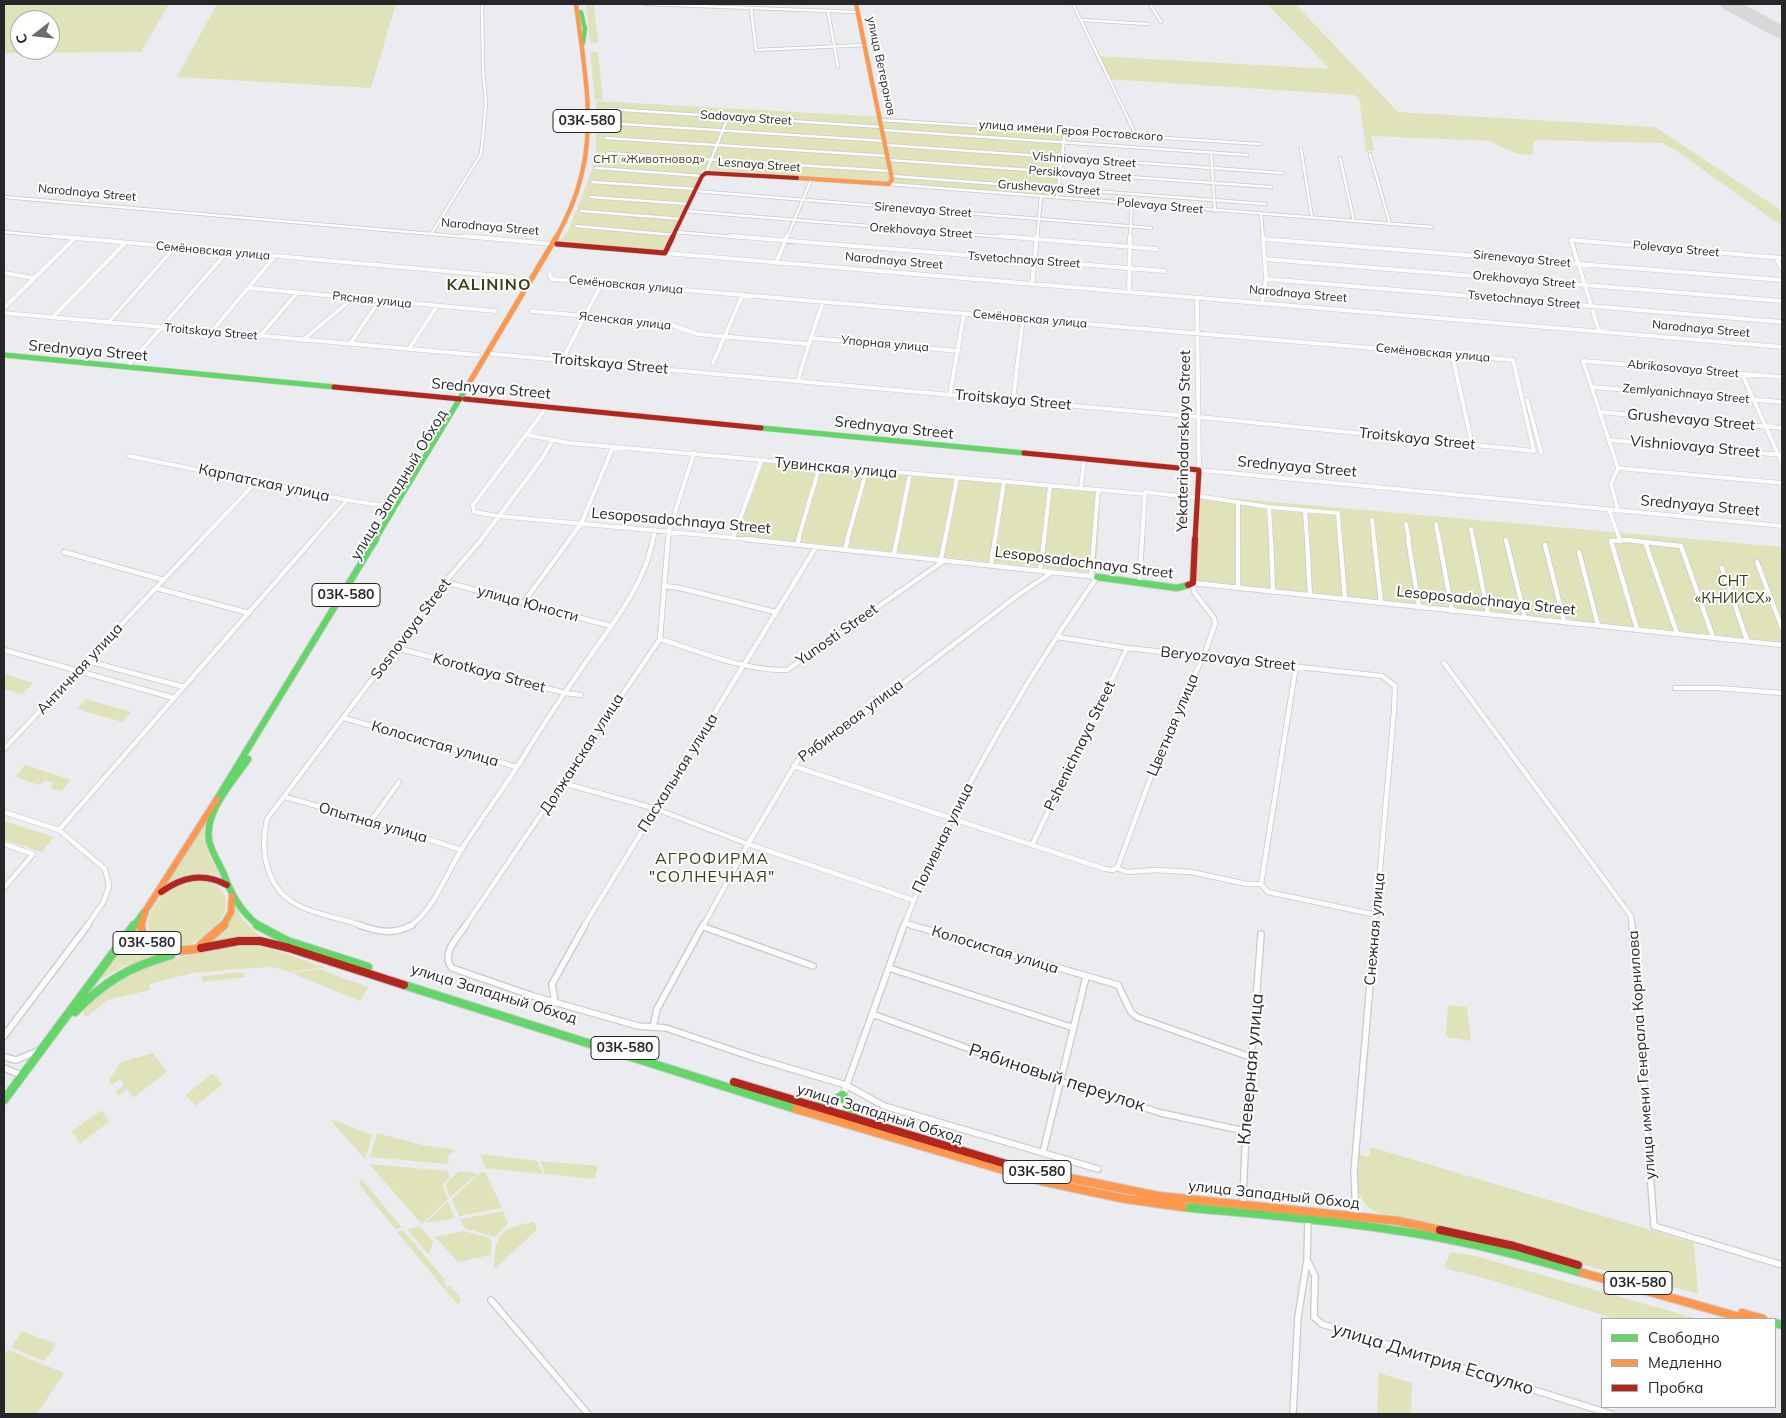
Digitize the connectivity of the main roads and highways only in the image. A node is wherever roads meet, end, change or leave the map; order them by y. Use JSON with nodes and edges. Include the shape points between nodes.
{"nodes":[{"id":1,"x":856,"y":4,"type":"edge"},
{"id":2,"x":578,"y":6,"type":"edge"},
{"id":3,"x":882,"y":125,"type":"junction"},
{"id":4,"x":555,"y":244,"type":"junction"},
{"id":5,"x":665,"y":253,"type":"joint"},
{"id":6,"x":4,"y":355,"type":"edge"},
{"id":7,"x":466,"y":390,"type":"junction"},
{"id":8,"x":448,"y":398,"type":"junction"},
{"id":9,"x":463,"y":399,"type":"junction"},
{"id":10,"x":454,"y":408,"type":"junction"},
{"id":11,"x":1199,"y":470,"type":"joint"},
{"id":12,"x":396,"y":508,"type":"junction"},
{"id":13,"x":1094,"y":577,"type":"road end"},
{"id":14,"x":1193,"y":583,"type":"joint"},
{"id":15,"x":230,"y":892,"type":"junction"},
{"id":16,"x":156,"y":896,"type":"junction"},
{"id":17,"x":147,"y":907,"type":"junction"},
{"id":18,"x":191,"y":949,"type":"junction"},
{"id":19,"x":182,"y":952,"type":"junction"},
{"id":20,"x":51,"y":1039,"type":"junction"},
{"id":21,"x":4,"y":1100,"type":"edge"},
{"id":22,"x":811,"y":1106,"type":"junction"},
{"id":23,"x":835,"y":1117,"type":"junction"},
{"id":24,"x":862,"y":1121,"type":"junction"},
{"id":25,"x":1742,"y":1318,"type":"edge"},
{"id":26,"x":1760,"y":1318,"type":"edge"}],
"edges":[{"from":1,"to":3,"type":"main road","name":"улица Ветеранов"},
{"from":1,"to":3,"type":"main road","name":"улица Ветеранов"},
{"from":2,"to":4,"type":"main road","name":"улица Западный Обход","number":"03К-580","via":[[587,119],[585,165]]},
{"from":2,"to":4,"type":"main road","name":"улица Западный Обход","number":"03К-580","via":[[588,97],[588,164],[582,188]]},
{"from":3,"to":5,"type":"main road","name":"Lesnaya Street","via":[[892,182],[889,184],[704,174]]},
{"from":4,"to":5,"type":"main road","name":"Narodnaya Street"},
{"from":4,"to":7,"type":"main road","name":"улица Западный Обход","number":"03К-580"},
{"from":4,"to":9,"type":"main road","name":"улица Западный Обход","number":"03К-580"},
{"from":6,"to":8,"type":"main road","name":"Srednyaya Street"},
{"from":7,"to":8,"type":"main road"},
{"from":7,"to":9,"type":"main road","name":"улица Западный Обход","number":"03К-580"},
{"from":8,"to":9,"type":"main road","name":"Srednyaya Street"},
{"from":8,"to":10,"type":"main road"},
{"from":9,"to":10,"type":"main road","name":"улица Западный Обход","number":"03К-580"},
{"from":9,"to":11,"type":"main road","name":"Srednyaya Street"},
{"from":9,"to":12,"type":"main road","name":"улица Западный Обход","number":"03К-580"},
{"from":10,"to":12,"type":"main road","name":"улица Западный Обход","number":"03К-580"},
{"from":11,"to":14,"type":"main road","name":"Yekaterinodarskaya Street"},
{"from":12,"to":15,"type":"main road","name":"улица Западный Обход","number":"03К-580","via":[[212,821],[211,843]]},
{"from":12,"to":16,"type":"main road","name":"улица Западный Обход","number":"03К-580"},
{"from":13,"to":14,"type":"main road","name":"Lesoposadochnaya Street","via":[[1177,588]]},
{"from":15,"to":16,"type":"main road","number":"03К-580","via":[[226,884],[214,877],[198,876],[171,884]]},
{"from":15,"to":18,"type":"main road","number":"03К-580","via":[[232,907],[226,921],[208,940]]},
{"from":15,"to":22,"type":"main road","name":"улица Западный Обход","number":"03К-580","via":[[256,925],[298,944]]},
{"from":16,"to":17,"type":"main road","name":"улица Западный Обход","number":"03К-580"},
{"from":17,"to":19,"type":"main road","number":"03К-580","via":[[141,927],[144,939],[159,951]]},
{"from":17,"to":20,"type":"main road","name":"улица Западный Обход"},
{"from":18,"to":19,"type":"main road","name":"улица Западный Обход","number":"03К-580"},
{"from":18,"to":23,"type":"main road","name":"улица Западный Обход","number":"03К-580","via":[[244,940],[279,946]]},
{"from":19,"to":20,"type":"main road","name":"улица Западный Обход","via":[[129,967],[109,978]]},
{"from":20,"to":21,"type":"main road"},
{"from":22,"to":23,"type":"main road","name":"улица Западный Обход","number":"03К-580"},
{"from":22,"to":24,"type":"main road","via":[[828,1104],[842,1095],[850,1114]]},
{"from":23,"to":24,"type":"main road","name":"улица Западный Обход","number":"03К-580"},
{"from":23,"to":25,"type":"main road","name":"улица Западный Обход","number":"03К-580","via":[[1022,1176],[1101,1194],[1160,1205],[1392,1228],[1516,1254]]},
{"from":24,"to":26,"type":"main road","name":"улица Западный Обход","number":"03К-580","via":[[1023,1169],[1158,1196],[1398,1221],[1514,1246]]}]}
